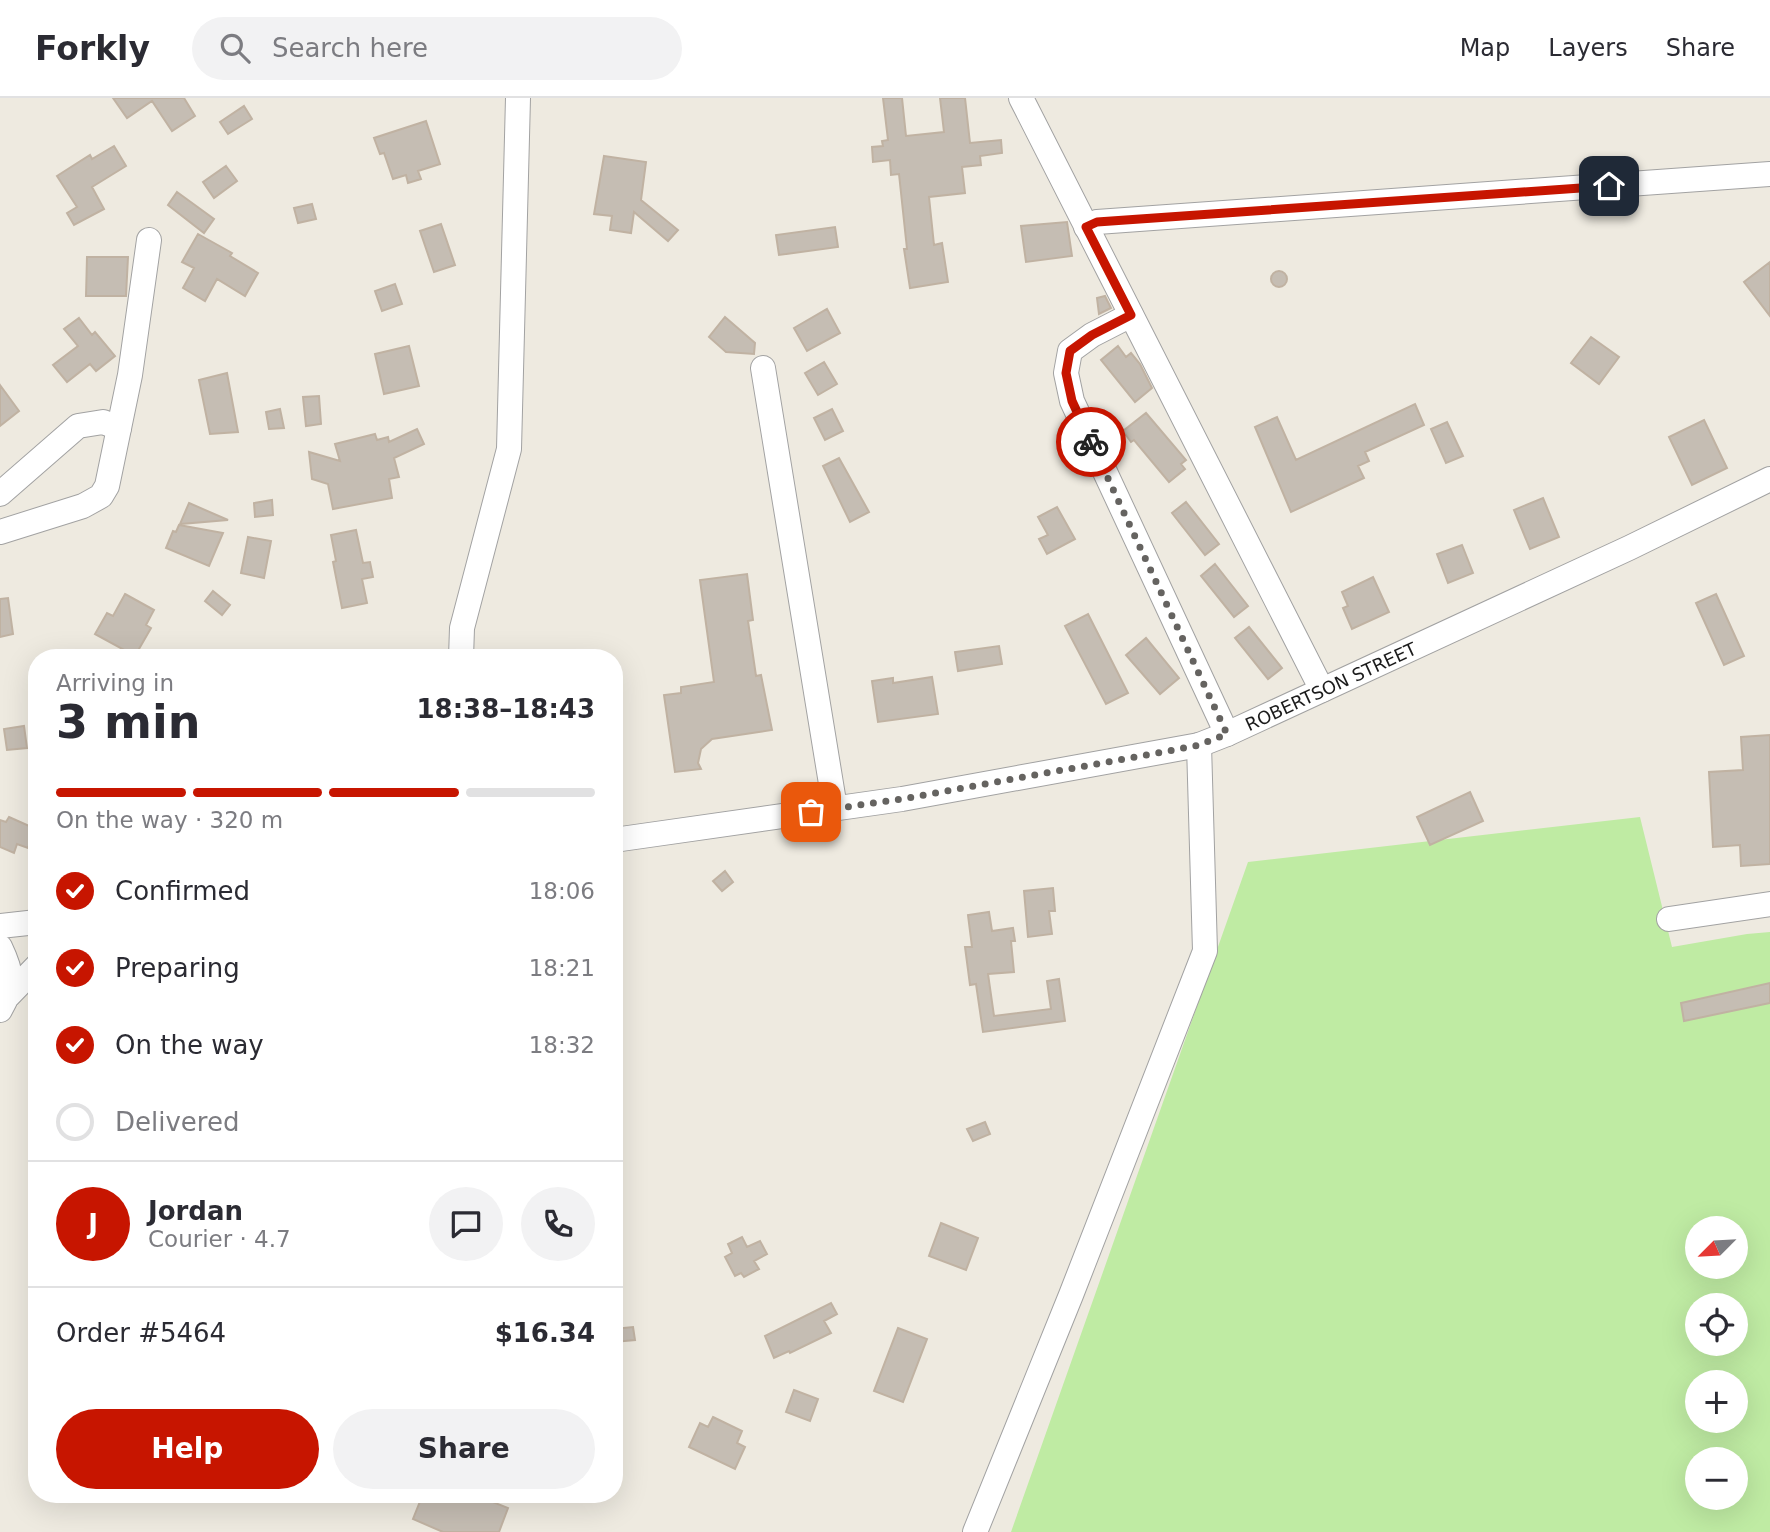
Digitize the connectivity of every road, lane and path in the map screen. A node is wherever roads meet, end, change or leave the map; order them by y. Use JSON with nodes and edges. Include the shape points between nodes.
{"nodes":[{"id":1,"x":518,"y":98,"type":"edge"},
{"id":2,"x":1021,"y":98,"type":"edge"},
{"id":3,"x":1770,"y":174,"type":"edge"},
{"id":4,"x":1086,"y":227,"type":"junction"},
{"id":5,"x":149,"y":240,"type":"dead end"},
{"id":6,"x":1131,"y":315,"type":"junction"},
{"id":7,"x":763,"y":368,"type":"dead end"},
{"id":8,"x":119,"y":428,"type":"junction"},
{"id":9,"x":1770,"y":479,"type":"edge"},
{"id":10,"x":0,"y":494,"type":"edge"},
{"id":11,"x":0,"y":532,"type":"edge"},
{"id":12,"x":461,"y":649,"type":"edge"},
{"id":13,"x":1322,"y":690,"type":"junction"},
{"id":14,"x":1227,"y":734,"type":"junction"},
{"id":15,"x":1199,"y":745,"type":"junction"},
{"id":16,"x":835,"y":808,"type":"junction"},
{"id":17,"x":623,"y":839,"type":"edge"},
{"id":18,"x":1770,"y":904,"type":"edge"},
{"id":19,"x":1669,"y":919,"type":"dead end"},
{"id":20,"x":28,"y":923,"type":"edge"},
{"id":21,"x":0,"y":926,"type":"edge"},
{"id":22,"x":0,"y":947,"type":"edge"},
{"id":23,"x":28,"y":976,"type":"edge"},
{"id":24,"x":4,"y":1002,"type":"edge"},
{"id":25,"x":975,"y":1532,"type":"edge"}],
"edges":[{"from":1,"to":12,"type":"street","via":[[509,449],[462,628]]},
{"from":2,"to":4,"type":"street"},
{"from":3,"to":4,"type":"street","via":[[1097,222]]},
{"from":4,"to":6,"type":"street"},
{"from":5,"to":8,"type":"street"},
{"from":6,"to":13,"type":"street"},
{"from":6,"to":14,"type":"street","via":[[1070,351],[1066,373],[1072,401]]},
{"from":7,"to":16,"type":"street"},
{"from":8,"to":10,"type":"street","via":[[103,422],[78,426]]},
{"from":8,"to":11,"type":"street","via":[[101,496]]},
{"from":9,"to":13,"type":"street","name":"ROBERTSON STREET"},
{"from":13,"to":14,"type":"street","name":"ROBERTSON STREET"},
{"from":14,"to":15,"type":"street","name":"ROBERTSON STREET"},
{"from":15,"to":16,"type":"street","name":"ROBERTSON STREET"},
{"from":15,"to":25,"type":"street","via":[[1205,951]]},
{"from":16,"to":17,"type":"street","name":"ROBERTSON STREET"},
{"from":18,"to":19,"type":"street"},
{"from":20,"to":21,"type":"street"},
{"from":22,"to":24,"type":"street","via":[[11,973]]},
{"from":23,"to":24,"type":"street"}]}
